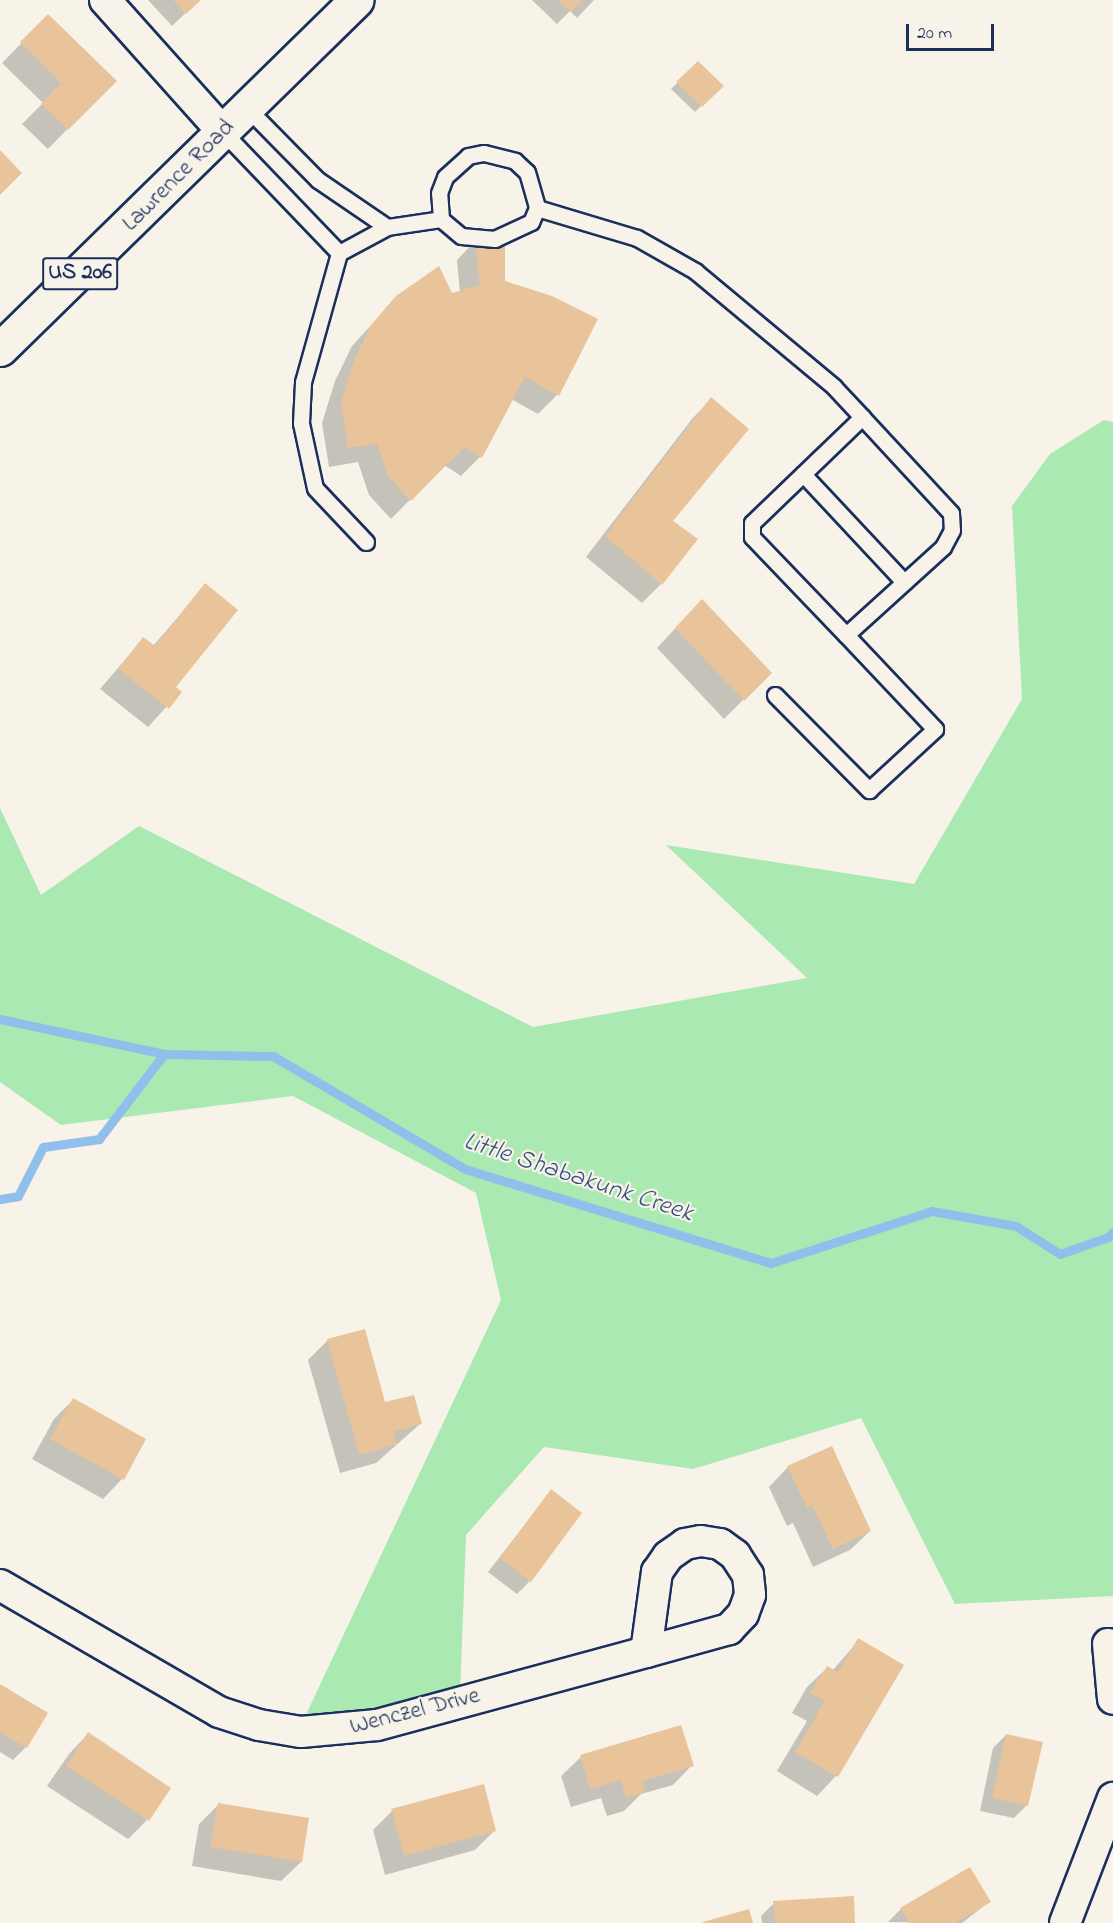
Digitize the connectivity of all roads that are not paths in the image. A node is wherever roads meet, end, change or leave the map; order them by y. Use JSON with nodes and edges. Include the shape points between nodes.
{"nodes":[{"id":1,"x":105,"y":0,"type":"edge"},
{"id":2,"x":357,"y":0,"type":"edge"},
{"id":3,"x":247,"y":108,"type":"junction"},
{"id":4,"x":224,"y":133,"type":"junction"},
{"id":5,"x":537,"y":208,"type":"junction"},
{"id":6,"x":441,"y":219,"type":"junction"},
{"id":7,"x":387,"y":227,"type":"junction"},
{"id":8,"x":339,"y":253,"type":"junction"},
{"id":9,"x":0,"y":349,"type":"edge"},
{"id":10,"x":862,"y":417,"type":"junction"},
{"id":11,"x":803,"y":474,"type":"junction"},
{"id":12,"x":366,"y":542,"type":"dead end"},
{"id":13,"x":904,"y":582,"type":"junction"},
{"id":14,"x":846,"y":635,"type":"junction"},
{"id":15,"x":775,"y":695,"type":"dead end"},
{"id":16,"x":0,"y":1585,"type":"edge"},
{"id":17,"x":1107,"y":1644,"type":"dead end"},
{"id":18,"x":646,"y":1652,"type":"dead end"},
{"id":19,"x":1113,"y":1699,"type":"edge"},
{"id":20,"x":1113,"y":1798,"type":"edge"},
{"id":21,"x":1065,"y":1923,"type":"edge"}],
"edges":[{"from":1,"to":4,"type":"street"},
{"from":2,"to":3,"type":"main road","name":"Lawrence Road","number":"US 206"},
{"from":3,"to":4,"type":"main road","name":"Lawrence Road","number":"US 206"},
{"from":3,"to":7,"type":"lane","via":[[318,180]]},
{"from":4,"to":8,"type":"lane"},
{"from":4,"to":9,"type":"main road","name":"Lawrence Road","number":"US 206"},
{"from":5,"to":6,"type":"lane","via":[[531,222],[495,239],[461,236]]},
{"from":5,"to":6,"type":"lane","via":[[527,172],[515,161],[484,153],[468,156],[445,177],[439,193]]},
{"from":5,"to":10,"type":"lane","via":[[637,238],[695,271],[834,387]]},
{"from":6,"to":7,"type":"lane"},
{"from":7,"to":8,"type":"lane"},
{"from":8,"to":12,"type":"lane","via":[[303,382],[301,423],[315,488]]},
{"from":10,"to":11,"type":"lane"},
{"from":10,"to":13,"type":"lane","via":[[951,513],[952,530],[943,547]]},
{"from":11,"to":13,"type":"lane"},
{"from":11,"to":14,"type":"lane","via":[[752,523],[752,537]]},
{"from":13,"to":14,"type":"lane"},
{"from":14,"to":15,"type":"lane","via":[[935,729],[868,790]]},
{"from":16,"to":18,"type":"street","name":"Wenczel Drive","via":[[219,1712],[258,1725],[301,1732],[377,1725]]},
{"from":17,"to":19,"type":"street"},
{"from":20,"to":21,"type":"street"}]}
